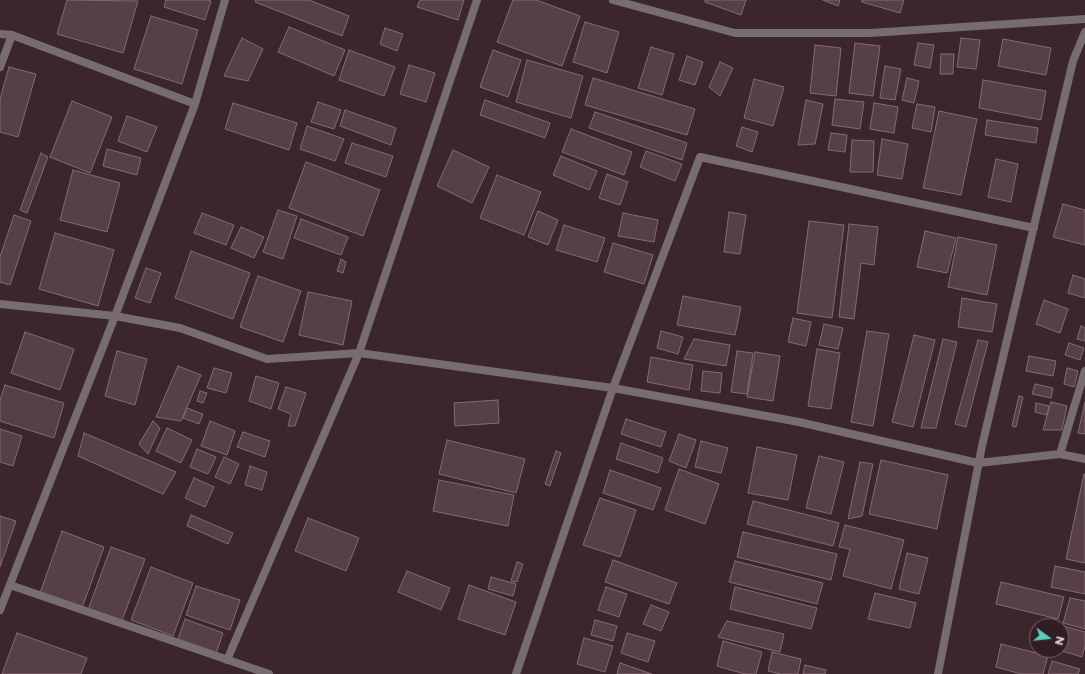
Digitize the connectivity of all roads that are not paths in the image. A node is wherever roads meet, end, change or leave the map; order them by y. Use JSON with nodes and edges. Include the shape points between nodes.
{"nodes":[{"id":1,"x":225,"y":0,"type":"edge"},
{"id":2,"x":477,"y":0,"type":"edge"},
{"id":3,"x":613,"y":0,"type":"edge"},
{"id":4,"x":1085,"y":19,"type":"edge"},
{"id":5,"x":1085,"y":32,"type":"edge"},
{"id":6,"x":0,"y":34,"type":"edge"},
{"id":7,"x":12,"y":35,"type":"junction"},
{"id":8,"x":0,"y":67,"type":"edge"},
{"id":9,"x":195,"y":104,"type":"junction"},
{"id":10,"x":1034,"y":228,"type":"junction"},
{"id":11,"x":0,"y":304,"type":"edge"},
{"id":12,"x":115,"y":316,"type":"junction"},
{"id":13,"x":359,"y":353,"type":"junction"},
{"id":14,"x":1085,"y":371,"type":"edge"},
{"id":15,"x":613,"y":388,"type":"junction"},
{"id":16,"x":1060,"y":454,"type":"junction"},
{"id":17,"x":1085,"y":459,"type":"edge"},
{"id":18,"x":978,"y":463,"type":"junction"},
{"id":19,"x":10,"y":585,"type":"junction"},
{"id":20,"x":0,"y":610,"type":"edge"},
{"id":21,"x":227,"y":660,"type":"junction"},
{"id":22,"x":269,"y":674,"type":"edge"},
{"id":23,"x":516,"y":674,"type":"edge"},
{"id":24,"x":938,"y":674,"type":"edge"}],
"edges":[{"from":1,"to":9,"type":"street"},
{"from":2,"to":13,"type":"street"},
{"from":3,"to":4,"type":"street","via":[[735,33],[870,33]]},
{"from":5,"to":10,"type":"street","via":[[1073,61]]},
{"from":6,"to":7,"type":"street"},
{"from":7,"to":8,"type":"street"},
{"from":7,"to":9,"type":"street"},
{"from":9,"to":12,"type":"street"},
{"from":10,"to":15,"type":"street","via":[[700,158]]},
{"from":10,"to":18,"type":"street"},
{"from":11,"to":12,"type":"street"},
{"from":12,"to":13,"type":"street","via":[[180,328],[267,359]]},
{"from":12,"to":19,"type":"street"},
{"from":13,"to":15,"type":"street"},
{"from":13,"to":21,"type":"street"},
{"from":14,"to":16,"type":"street"},
{"from":15,"to":18,"type":"street","via":[[799,422]]},
{"from":15,"to":23,"type":"street"},
{"from":16,"to":17,"type":"street"},
{"from":16,"to":18,"type":"street"},
{"from":18,"to":24,"type":"street"},
{"from":19,"to":20,"type":"street"},
{"from":19,"to":21,"type":"street"},
{"from":21,"to":22,"type":"street"}]}
